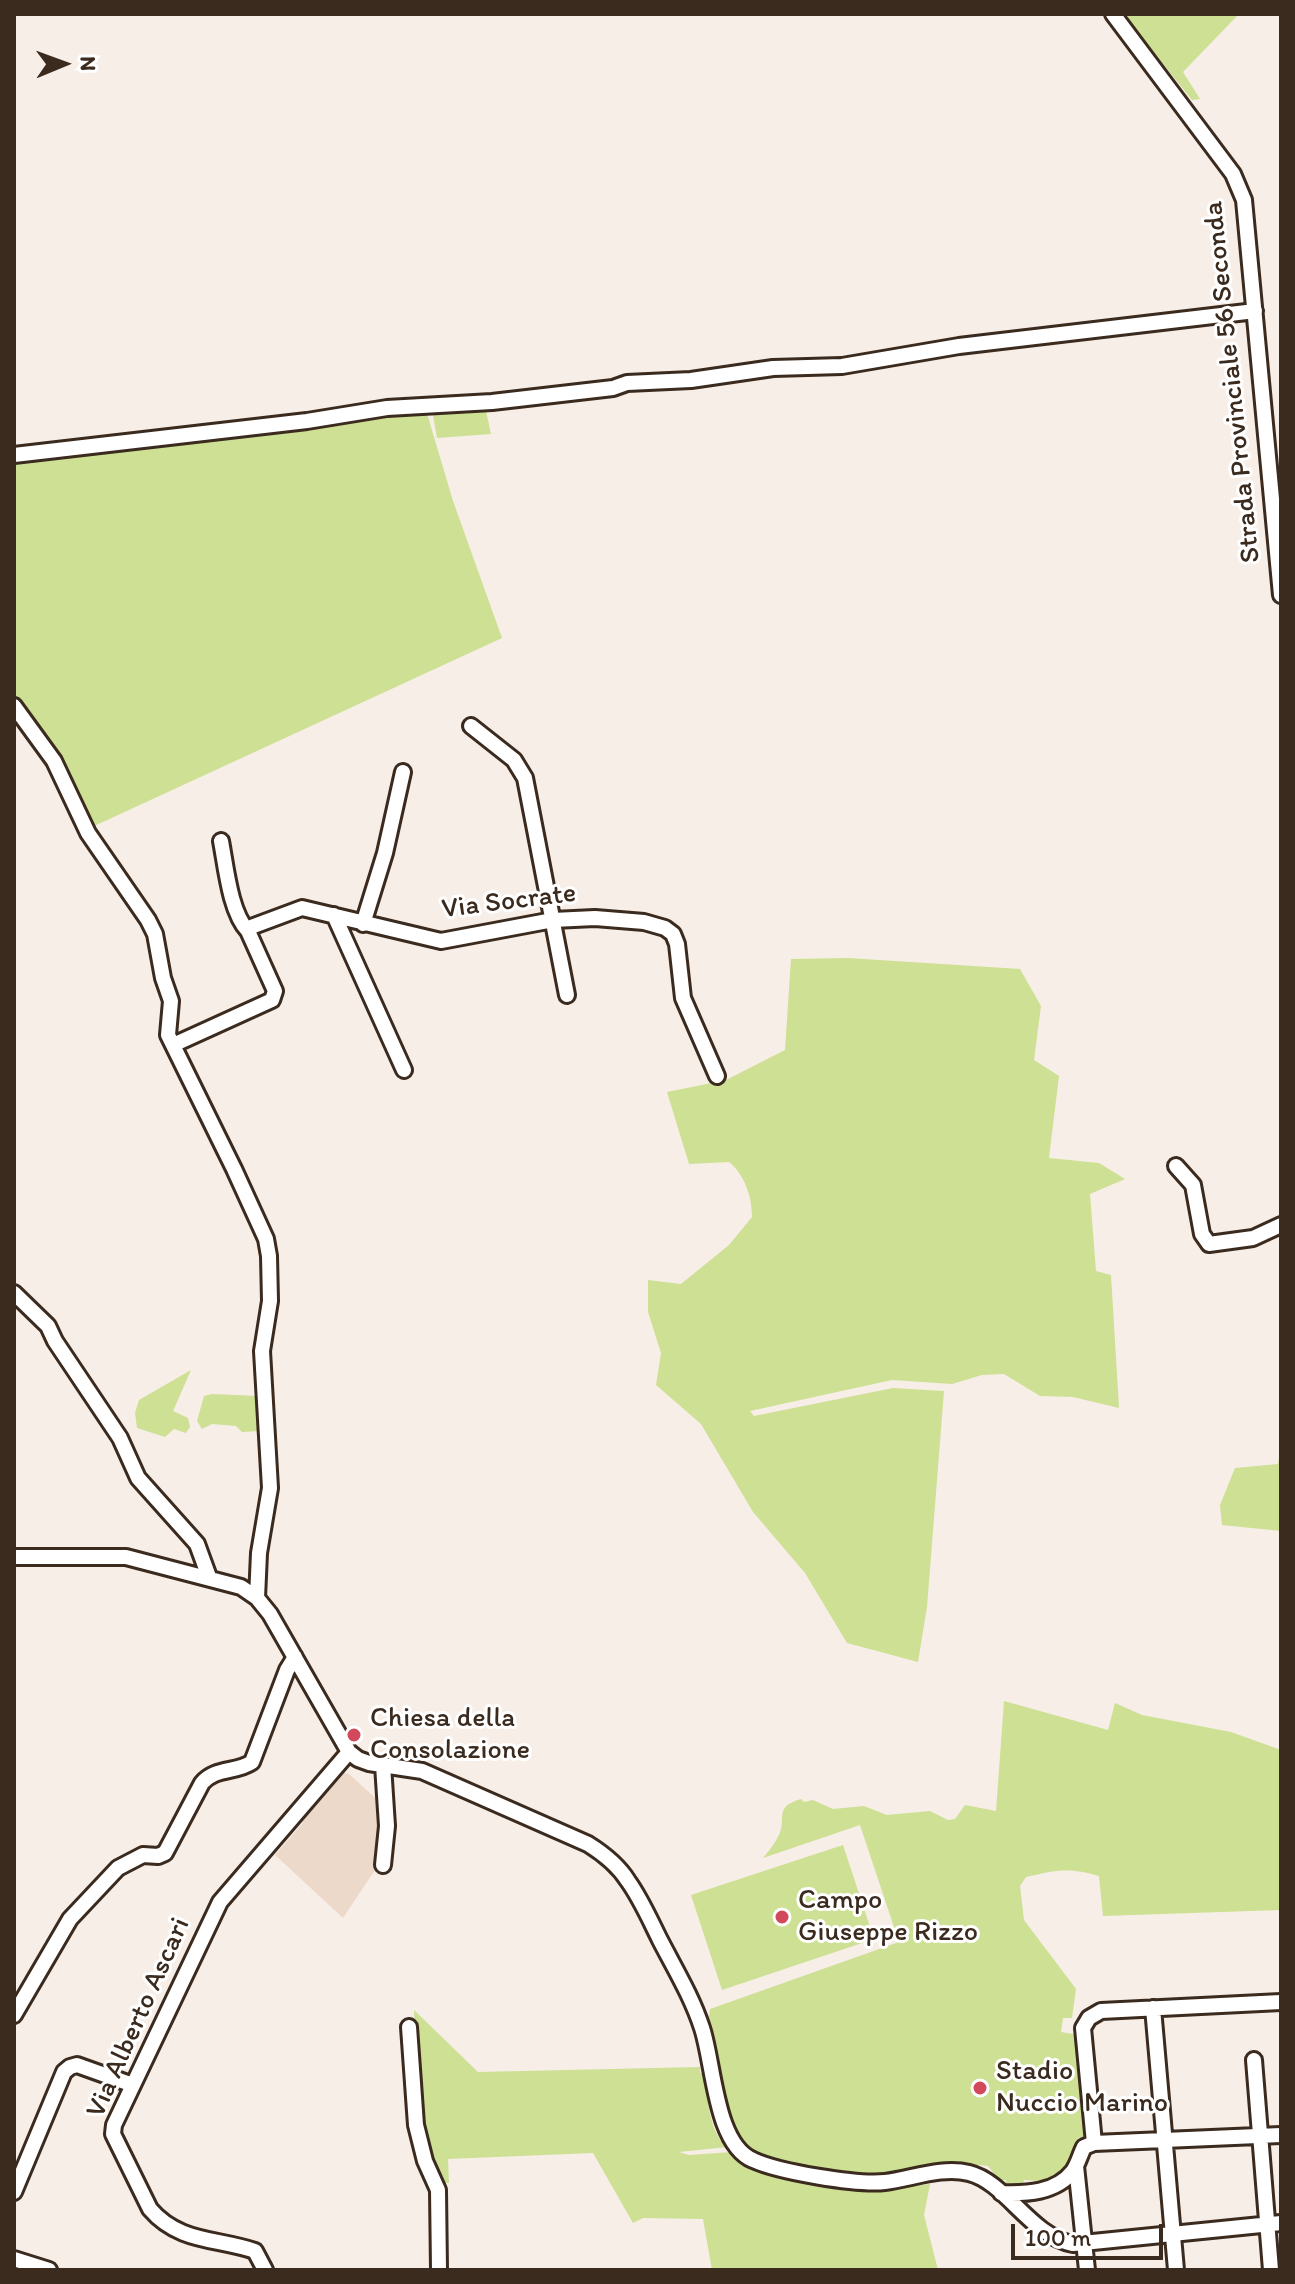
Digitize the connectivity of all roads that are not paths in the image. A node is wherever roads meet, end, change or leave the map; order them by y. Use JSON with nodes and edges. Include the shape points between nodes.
{"nodes":[{"id":1,"x":1100,"y":14,"type":"edge"},
{"id":2,"x":1116,"y":18,"type":"edge"},
{"id":3,"x":1255,"y":311,"type":"junction"},
{"id":4,"x":14,"y":455,"type":"edge"},
{"id":5,"x":1281,"y":595,"type":"edge"},
{"id":6,"x":14,"y":706,"type":"edge"},
{"id":7,"x":471,"y":726,"type":"dead end"},
{"id":8,"x":403,"y":772,"type":"dead end"},
{"id":9,"x":221,"y":841,"type":"dead end"},
{"id":10,"x":334,"y":915,"type":"junction"},
{"id":11,"x":553,"y":920,"type":"junction"},
{"id":12,"x":363,"y":924,"type":"junction"},
{"id":13,"x":248,"y":931,"type":"junction"},
{"id":14,"x":567,"y":995,"type":"dead end"},
{"id":15,"x":173,"y":1045,"type":"junction"},
{"id":16,"x":404,"y":1070,"type":"dead end"},
{"id":17,"x":717,"y":1076,"type":"dead end"},
{"id":18,"x":1176,"y":1166,"type":"dead end"},
{"id":19,"x":1281,"y":1225,"type":"edge"},
{"id":20,"x":14,"y":1293,"type":"edge"},
{"id":21,"x":14,"y":1557,"type":"edge"},
{"id":22,"x":209,"y":1577,"type":"junction"},
{"id":23,"x":257,"y":1598,"type":"junction"},
{"id":24,"x":295,"y":1657,"type":"junction"},
{"id":25,"x":349,"y":1752,"type":"junction"},
{"id":26,"x":383,"y":1765,"type":"junction"},
{"id":27,"x":383,"y":1865,"type":"dead end"},
{"id":28,"x":1281,"y":2002,"type":"edge"},
{"id":29,"x":1153,"y":2008,"type":"junction"},
{"id":30,"x":14,"y":2015,"type":"edge"},
{"id":31,"x":409,"y":2027,"type":"dead end"},
{"id":32,"x":1254,"y":2060,"type":"dead end"},
{"id":33,"x":133,"y":2085,"type":"junction"},
{"id":34,"x":1281,"y":2135,"type":"edge"},
{"id":35,"x":1260,"y":2137,"type":"junction"},
{"id":36,"x":1164,"y":2141,"type":"junction"},
{"id":37,"x":1094,"y":2143,"type":"junction"},
{"id":38,"x":1076,"y":2166,"type":"junction"},
{"id":39,"x":14,"y":2192,"type":"edge"},
{"id":40,"x":1001,"y":2193,"type":"junction"},
{"id":41,"x":1274,"y":2224,"type":"edge"},
{"id":42,"x":1173,"y":2234,"type":"junction"},
{"id":43,"x":1084,"y":2243,"type":"junction"},
{"id":44,"x":14,"y":2259,"type":"edge"},
{"id":45,"x":49,"y":2270,"type":"edge"},
{"id":46,"x":265,"y":2270,"type":"edge"},
{"id":47,"x":439,"y":2270,"type":"edge"},
{"id":48,"x":1087,"y":2270,"type":"edge"},
{"id":49,"x":1176,"y":2270,"type":"edge"},
{"id":50,"x":1271,"y":2270,"type":"edge"}],
"edges":[{"from":1,"to":2,"type":"street"},
{"from":2,"to":3,"type":"street","name":"Strada Provinciale 56 Seconda","via":[[1239,186]]},
{"from":3,"to":4,"type":"street","via":[[959,346],[842,366],[773,368],[492,402],[387,408]]},
{"from":3,"to":5,"type":"street","name":"Strada Provinciale 56 Seconda"},
{"from":6,"to":15,"type":"street","via":[[54,761],[88,833],[155,934],[171,1001],[168,1035]]},
{"from":7,"to":11,"type":"street","via":[[514,760],[525,778]]},
{"from":8,"to":12,"type":"street"},
{"from":9,"to":13,"type":"street","via":[[227,875]]},
{"from":10,"to":12,"type":"street","name":"Via Socrate"},
{"from":10,"to":13,"type":"street","name":"Via Socrate","via":[[302,908]]},
{"from":10,"to":16,"type":"street"},
{"from":11,"to":12,"type":"street","name":"Via Socrate","via":[[441,941]]},
{"from":11,"to":14,"type":"street"},
{"from":11,"to":17,"type":"street","name":"Via Socrate","via":[[644,922],[673,934],[683,998]]},
{"from":13,"to":15,"type":"street","via":[[275,996]]},
{"from":15,"to":23,"type":"street","via":[[266,1239],[269,1256],[270,1301],[262,1351],[270,1488]]},
{"from":18,"to":19,"type":"street","via":[[1193,1185],[1202,1234],[1209,1244],[1253,1238]]},
{"from":20,"to":22,"type":"street","via":[[48,1326],[120,1438],[138,1478],[197,1544]]},
{"from":21,"to":22,"type":"street","via":[[126,1557]]},
{"from":22,"to":23,"type":"street"},
{"from":23,"to":24,"type":"street"},
{"from":24,"to":25,"type":"street"},
{"from":24,"to":30,"type":"street","via":[[252,1762],[209,1775],[165,1853],[135,1858],[118,1868],[62,1930]]},
{"from":25,"to":26,"type":"street"},
{"from":25,"to":33,"type":"street","name":"Via Alberto Ascari","via":[[220,1902]]},
{"from":26,"to":27,"type":"street"},
{"from":26,"to":40,"type":"street","via":[[438,1777],[606,1855],[638,1898],[692,2001],[723,2120],[734,2145],[750,2159],[860,2183],[958,2171],[983,2179]]},
{"from":28,"to":29,"type":"street"},
{"from":29,"to":36,"type":"street"},
{"from":29,"to":37,"type":"street","via":[[1101,2011],[1083,2028]]},
{"from":31,"to":47,"type":"street","via":[[416,2125],[438,2190]]},
{"from":32,"to":35,"type":"street"},
{"from":33,"to":39,"type":"street","via":[[77,2065],[64,2072]]},
{"from":33,"to":46,"type":"street","name":"Via Alberto Ascari","via":[[113,2134],[150,2209],[178,2231],[255,2251]]},
{"from":34,"to":35,"type":"street"},
{"from":35,"to":36,"type":"street"},
{"from":35,"to":41,"type":"street"},
{"from":36,"to":37,"type":"street"},
{"from":36,"to":42,"type":"street"},
{"from":37,"to":38,"type":"street","via":[[1084,2147]]},
{"from":38,"to":40,"type":"street","via":[[1059,2184],[1028,2195]]},
{"from":38,"to":43,"type":"street"},
{"from":40,"to":43,"type":"street","via":[[1064,2242]]},
{"from":41,"to":42,"type":"street"},
{"from":41,"to":50,"type":"street"},
{"from":42,"to":43,"type":"street"},
{"from":42,"to":49,"type":"street"},
{"from":43,"to":48,"type":"street"},
{"from":44,"to":45,"type":"street"}]}
